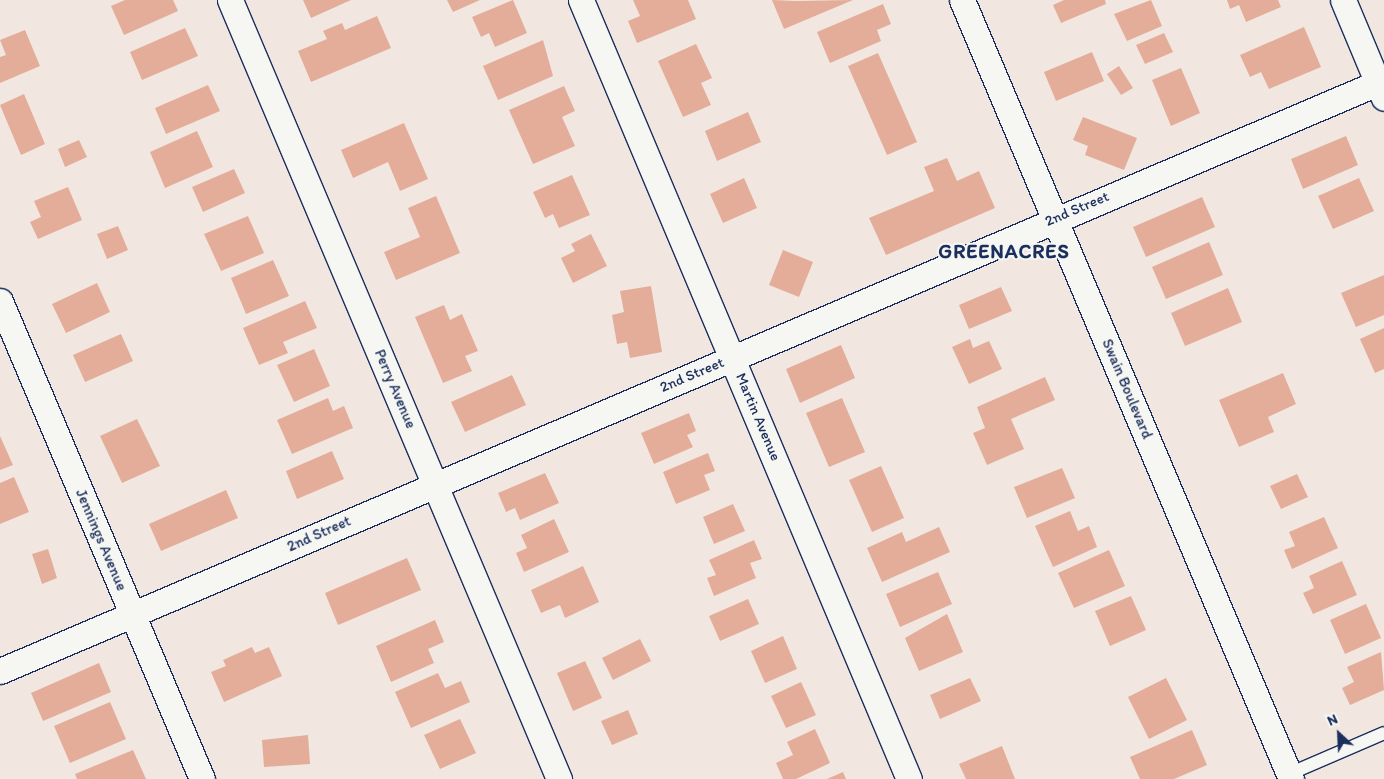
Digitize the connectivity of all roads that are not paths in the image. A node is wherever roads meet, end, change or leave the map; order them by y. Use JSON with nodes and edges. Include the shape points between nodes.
{"nodes":[{"id":1,"x":230,"y":0,"type":"edge"},
{"id":2,"x":581,"y":0,"type":"edge"},
{"id":3,"x":962,"y":0,"type":"edge"},
{"id":4,"x":1343,"y":0,"type":"edge"},
{"id":5,"x":1382,"y":87,"type":"edge"},
{"id":6,"x":1054,"y":218,"type":"junction"},
{"id":7,"x":0,"y":301,"type":"edge"},
{"id":8,"x":733,"y":358,"type":"junction"},
{"id":9,"x":434,"y":483,"type":"junction"},
{"id":10,"x":134,"y":617,"type":"junction"},
{"id":11,"x":0,"y":671,"type":"edge"},
{"id":12,"x":1384,"y":734,"type":"edge"},
{"id":13,"x":1290,"y":777,"type":"edge"},
{"id":14,"x":202,"y":779,"type":"edge"},
{"id":15,"x":559,"y":779,"type":"edge"},
{"id":16,"x":909,"y":779,"type":"edge"}],
"edges":[{"from":1,"to":9,"type":"street","name":"Perry Avenue"},
{"from":2,"to":8,"type":"street","name":"Martin Avenue"},
{"from":3,"to":6,"type":"street","name":"Swain Boulevard"},
{"from":4,"to":5,"type":"street"},
{"from":5,"to":6,"type":"street","name":"2nd Street"},
{"from":6,"to":8,"type":"street","name":"2nd Street"},
{"from":6,"to":13,"type":"street","name":"Swain Boulevard"},
{"from":7,"to":10,"type":"street","name":"Jennings Avenue"},
{"from":8,"to":9,"type":"street","name":"2nd Street"},
{"from":8,"to":16,"type":"street","name":"Martin Avenue"},
{"from":9,"to":10,"type":"street","name":"2nd Street"},
{"from":9,"to":15,"type":"street","name":"Perry Avenue"},
{"from":10,"to":11,"type":"street","name":"2nd Street"},
{"from":10,"to":14,"type":"street","name":"Jennings Avenue"},
{"from":12,"to":13,"type":"lane"}]}
